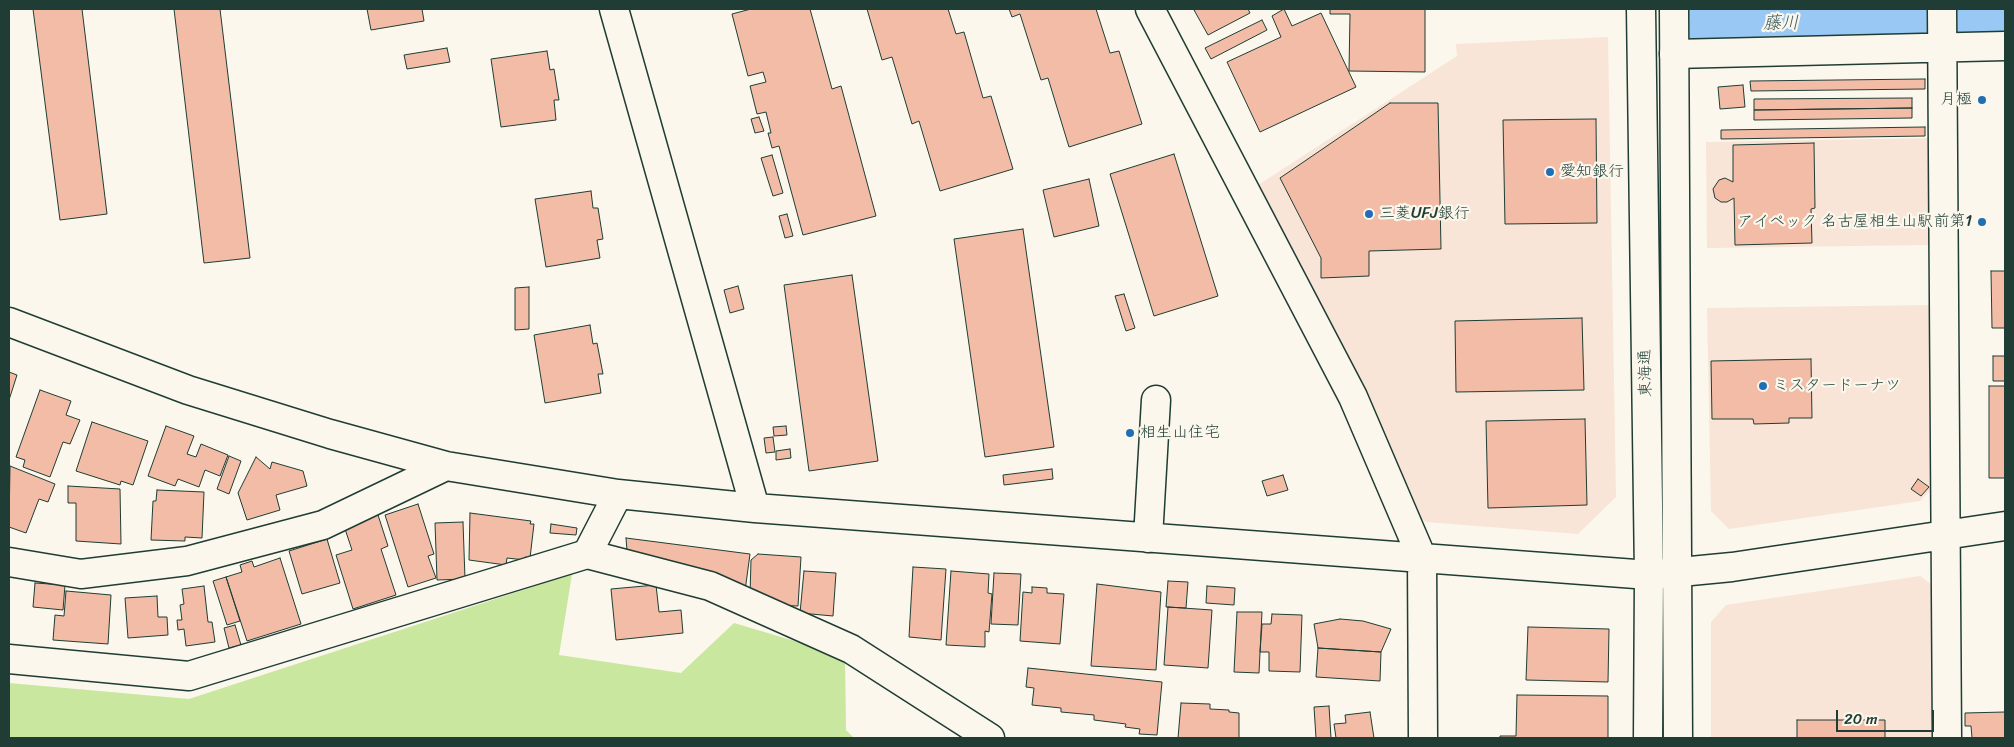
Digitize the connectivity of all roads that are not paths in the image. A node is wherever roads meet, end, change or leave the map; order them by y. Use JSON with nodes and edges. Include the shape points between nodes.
{"nodes":[{"id":1,"x":614,"y":9,"type":"edge"},
{"id":2,"x":1150,"y":9,"type":"edge"},
{"id":3,"x":1641,"y":9,"type":"edge"},
{"id":4,"x":1674,"y":9,"type":"edge"},
{"id":5,"x":1942,"y":25,"type":"edge"},
{"id":6,"x":2005,"y":46,"type":"edge"},
{"id":7,"x":1674,"y":54,"type":"junction"},
{"id":8,"x":9,"y":322,"type":"edge"},
{"id":9,"x":1156,"y":400,"type":"dead end"},
{"id":10,"x":446,"y":466,"type":"junction"},
{"id":11,"x":618,"y":494,"type":"junction"},
{"id":12,"x":755,"y":508,"type":"junction"},
{"id":13,"x":2005,"y":526,"type":"edge"},
{"id":14,"x":1947,"y":535,"type":"junction"},
{"id":15,"x":1148,"y":538,"type":"junction"},
{"id":16,"x":587,"y":554,"type":"junction"},
{"id":17,"x":1422,"y":558,"type":"junction"},
{"id":18,"x":9,"y":562,"type":"edge"},
{"id":19,"x":1677,"y":574,"type":"junction"},
{"id":20,"x":1649,"y":575,"type":"junction"},
{"id":21,"x":9,"y":659,"type":"edge"},
{"id":22,"x":990,"y":738,"type":"edge"},
{"id":23,"x":1423,"y":738,"type":"edge"},
{"id":24,"x":1648,"y":738,"type":"edge"},
{"id":25,"x":1678,"y":738,"type":"edge"},
{"id":26,"x":1947,"y":738,"type":"edge"}],
"edges":[{"from":1,"to":12,"type":"street"},
{"from":2,"to":17,"type":"street","via":[[1354,397]]},
{"from":3,"to":20,"type":"street","name":"東海通"},
{"from":4,"to":7,"type":"street","name":"東海通"},
{"from":5,"to":6,"type":"street"},
{"from":5,"to":7,"type":"street"},
{"from":5,"to":14,"type":"street"},
{"from":7,"to":19,"type":"street","name":"東海通"},
{"from":8,"to":10,"type":"street","via":[[188,390]]},
{"from":9,"to":15,"type":"street"},
{"from":10,"to":11,"type":"street"},
{"from":10,"to":18,"type":"street","via":[[323,525],[187,561],[80,574]]},
{"from":11,"to":12,"type":"street"},
{"from":11,"to":16,"type":"street"},
{"from":12,"to":15,"type":"street"},
{"from":13,"to":14,"type":"street"},
{"from":14,"to":19,"type":"street"},
{"from":14,"to":26,"type":"street"},
{"from":15,"to":17,"type":"street"},
{"from":16,"to":21,"type":"street","via":[[189,676]]},
{"from":16,"to":22,"type":"street","via":[[710,586],[851,649]]},
{"from":17,"to":20,"type":"street"},
{"from":17,"to":23,"type":"street"},
{"from":19,"to":20,"type":"street"},
{"from":19,"to":25,"type":"street","name":"東海通"},
{"from":20,"to":24,"type":"street","name":"東海通"}]}
